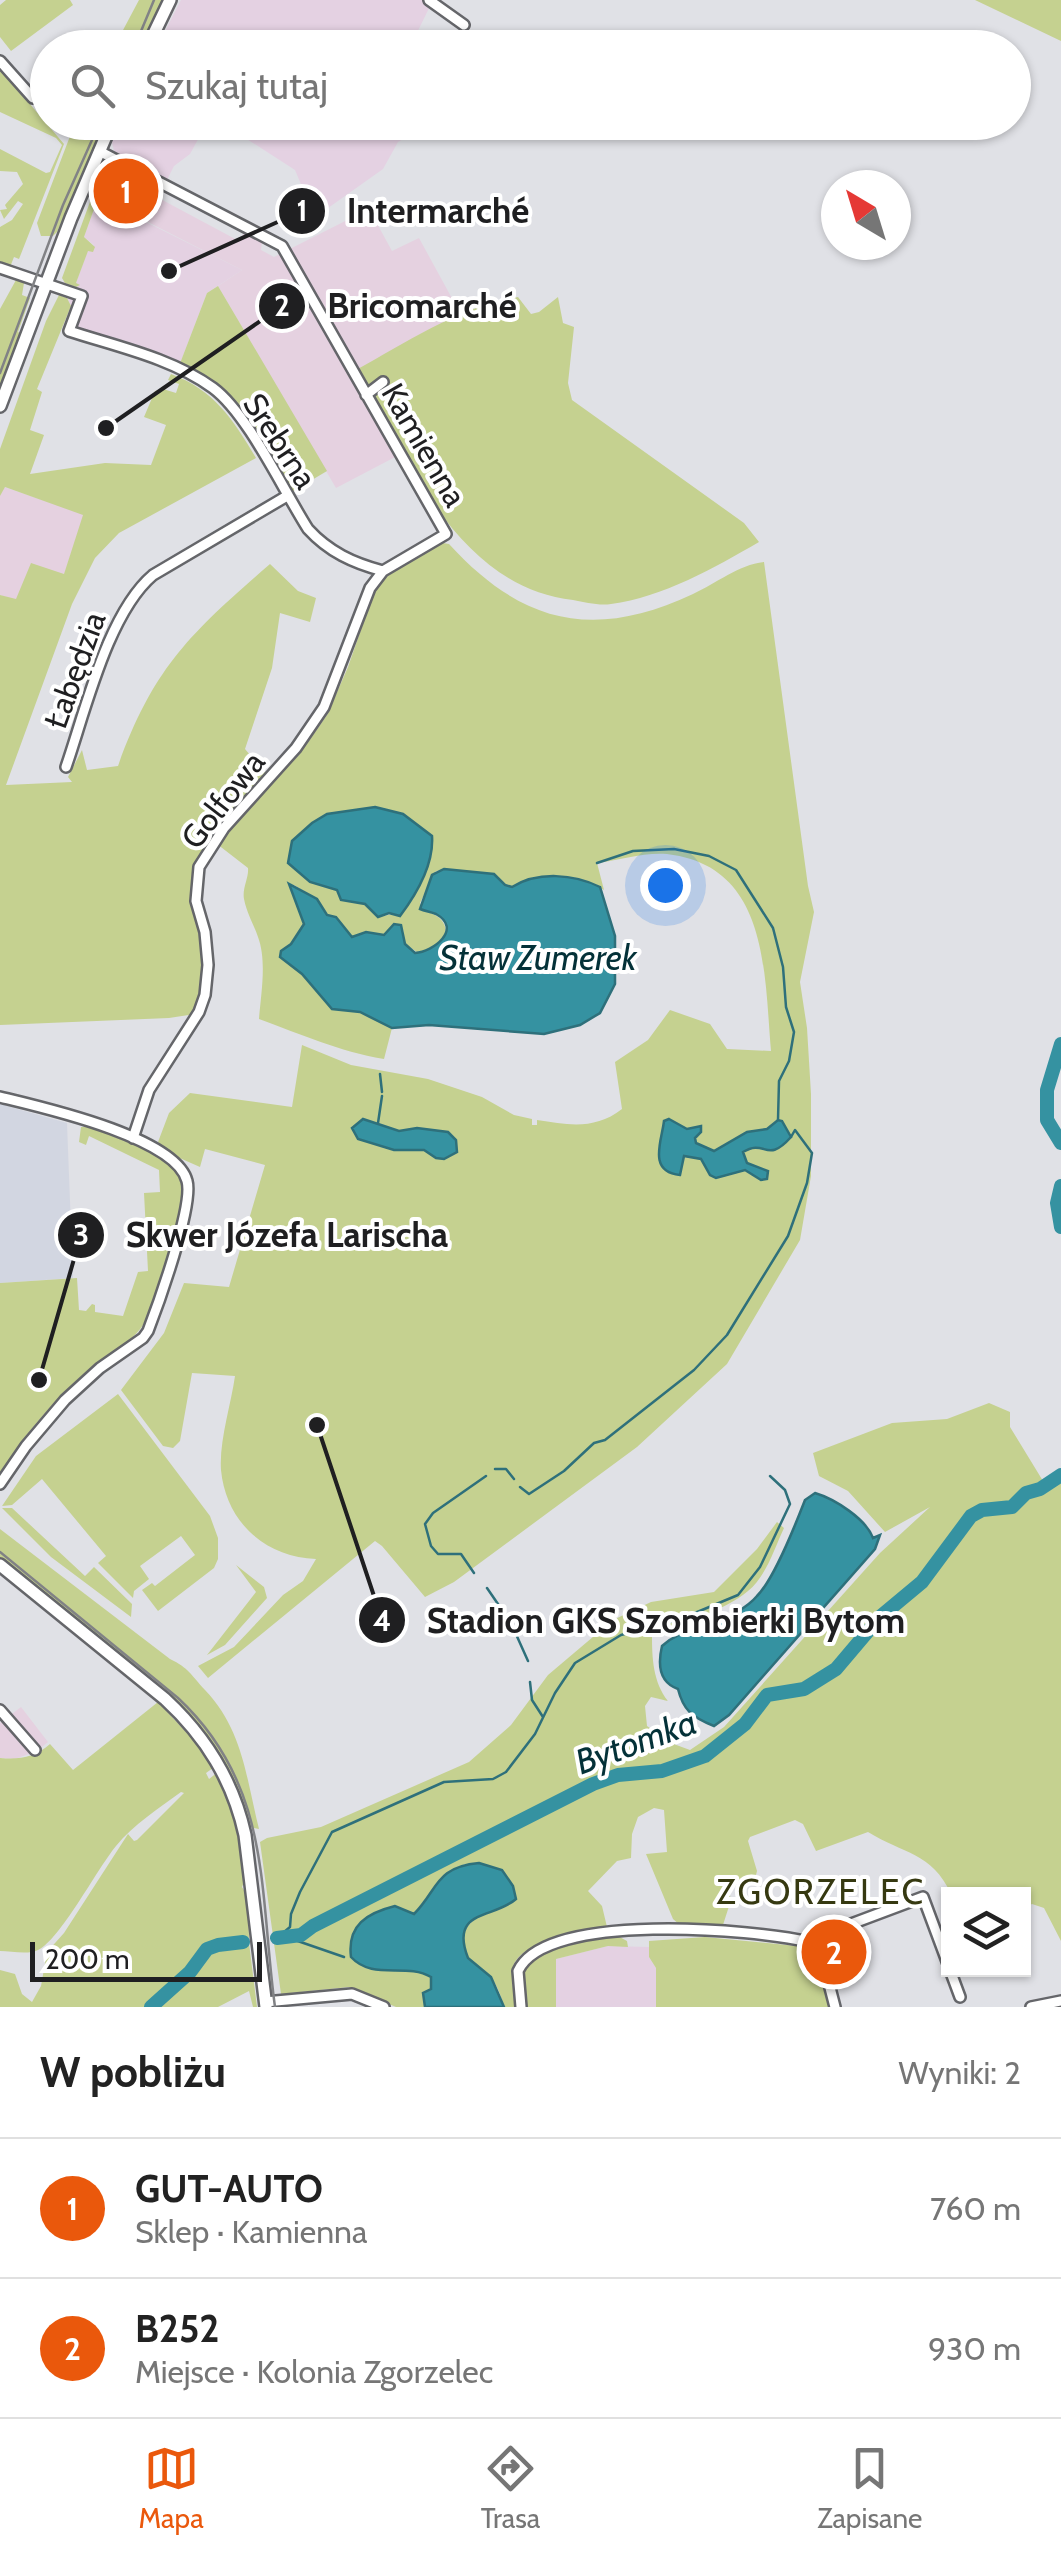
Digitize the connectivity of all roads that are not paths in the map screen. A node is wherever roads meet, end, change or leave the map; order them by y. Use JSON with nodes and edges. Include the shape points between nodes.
{"nodes":[{"id":1,"x":170,"y":0,"type":"edge"},
{"id":2,"x":429,"y":0,"type":"edge"},
{"id":3,"x":464,"y":25,"type":"dead end"},
{"id":4,"x":156,"y":30,"type":"edge"},
{"id":5,"x":0,"y":62,"type":"edge"},
{"id":6,"x":30,"y":95,"type":"edge"},
{"id":7,"x":104,"y":140,"type":"edge"},
{"id":8,"x":99,"y":151,"type":"junction"},
{"id":9,"x":0,"y":268,"type":"edge"},
{"id":10,"x":46,"y":284,"type":"junction"},
{"id":11,"x":384,"y":382,"type":"dead end"},
{"id":12,"x":366,"y":395,"type":"junction"},
{"id":13,"x":0,"y":406,"type":"edge"},
{"id":14,"x":287,"y":496,"type":"junction"},
{"id":15,"x":383,"y":571,"type":"junction"},
{"id":16,"x":66,"y":767,"type":"dead end"},
{"id":17,"x":0,"y":1097,"type":"edge"},
{"id":18,"x":133,"y":1138,"type":"junction"},
{"id":19,"x":0,"y":1484,"type":"edge"},
{"id":20,"x":0,"y":1565,"type":"edge"},
{"id":21,"x":0,"y":1710,"type":"edge"},
{"id":22,"x":35,"y":1750,"type":"dead end"},
{"id":23,"x":941,"y":1945,"type":"edge"},
{"id":24,"x":817,"y":1949,"type":"junction"},
{"id":25,"x":953,"y":1977,"type":"edge"},
{"id":26,"x":960,"y":1997,"type":"dead end"},
{"id":27,"x":1061,"y":2001,"type":"edge"},
{"id":28,"x":266,"y":2005,"type":"edge"},
{"id":29,"x":384,"y":2007,"type":"edge"},
{"id":30,"x":522,"y":2007,"type":"edge"},
{"id":31,"x":835,"y":2007,"type":"edge"},
{"id":32,"x":1031,"y":2007,"type":"edge"}],
"edges":[{"from":1,"to":4,"type":"main road"},
{"from":2,"to":3,"type":"street"},
{"from":5,"to":6,"type":"street"},
{"from":7,"to":8,"type":"main road"},
{"from":8,"to":10,"type":"main road"},
{"from":8,"to":12,"type":"street","name":"Kamienna","via":[[282,246]]},
{"from":9,"to":10,"type":"street"},
{"from":10,"to":13,"type":"main road"},
{"from":10,"to":14,"type":"street","name":"Srebrna","via":[[82,296],[68,331],[214,388],[235,409]]},
{"from":11,"to":12,"type":"street"},
{"from":12,"to":15,"type":"street","name":"Kamienna","via":[[446,534]]},
{"from":14,"to":15,"type":"street","name":"Srebrna","via":[[323,545]]},
{"from":14,"to":16,"type":"street","name":"Łabędzia","via":[[153,575],[136,592],[117,622]]},
{"from":15,"to":18,"type":"street","name":"Golfowa","via":[[370,588],[324,707],[199,867],[205,995],[149,1090]]},
{"from":17,"to":18,"type":"street"},
{"from":18,"to":19,"type":"street","via":[[179,1165],[188,1182],[155,1312],[143,1338],[54,1411]]},
{"from":20,"to":28,"type":"main road","via":[[165,1699],[212,1752],[240,1810]]},
{"from":21,"to":22,"type":"street"},
{"from":23,"to":24,"type":"street","via":[[923,1897],[836,1930]]},
{"from":24,"to":30,"type":"street","via":[[799,1940],[702,1930],[607,1931],[556,1942],[526,1957],[517,1981]]},
{"from":24,"to":31,"type":"street"},
{"from":25,"to":26,"type":"street"},
{"from":27,"to":32,"type":"street"},
{"from":28,"to":29,"type":"street","via":[[352,1994]]}]}
